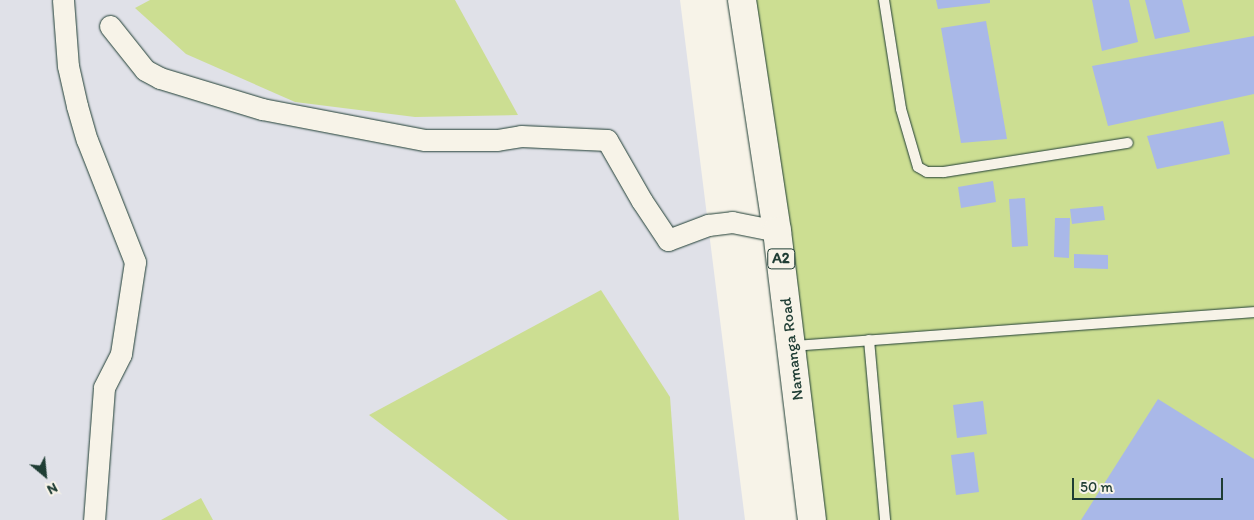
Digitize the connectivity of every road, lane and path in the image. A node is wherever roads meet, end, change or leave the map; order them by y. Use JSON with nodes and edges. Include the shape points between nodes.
{"nodes":[{"id":1,"x":63,"y":0,"type":"edge"},
{"id":2,"x":742,"y":0,"type":"edge"},
{"id":3,"x":884,"y":0,"type":"edge"},
{"id":4,"x":110,"y":26,"type":"dead end"},
{"id":5,"x":1128,"y":142,"type":"dead end"},
{"id":6,"x":777,"y":231,"type":"junction"},
{"id":7,"x":1254,"y":312,"type":"edge"},
{"id":8,"x":869,"y":340,"type":"junction"},
{"id":9,"x":792,"y":346,"type":"junction"},
{"id":10,"x":94,"y":520,"type":"edge"},
{"id":11,"x":812,"y":520,"type":"edge"},
{"id":12,"x":885,"y":520,"type":"edge"}],
"edges":[{"from":1,"to":10,"type":"street","via":[[68,66],[86,140],[135,262],[121,354],[104,388]]},
{"from":2,"to":6,"type":"highway","name":"Namanga Road","number":"A2"},
{"from":3,"to":5,"type":"lane","via":[[909,144],[918,167],[927,172]]},
{"from":4,"to":6,"type":"street","via":[[145,70],[160,78],[262,109],[425,140],[497,140],[521,136],[607,140],[668,240],[708,225],[732,222]]},
{"from":6,"to":9,"type":"highway","name":"Namanga Road","number":"A2"},
{"from":7,"to":8,"type":"lane"},
{"from":8,"to":9,"type":"lane"},
{"from":8,"to":12,"type":"lane"},
{"from":9,"to":11,"type":"highway","name":"Namanga Road","number":"A2"}]}
